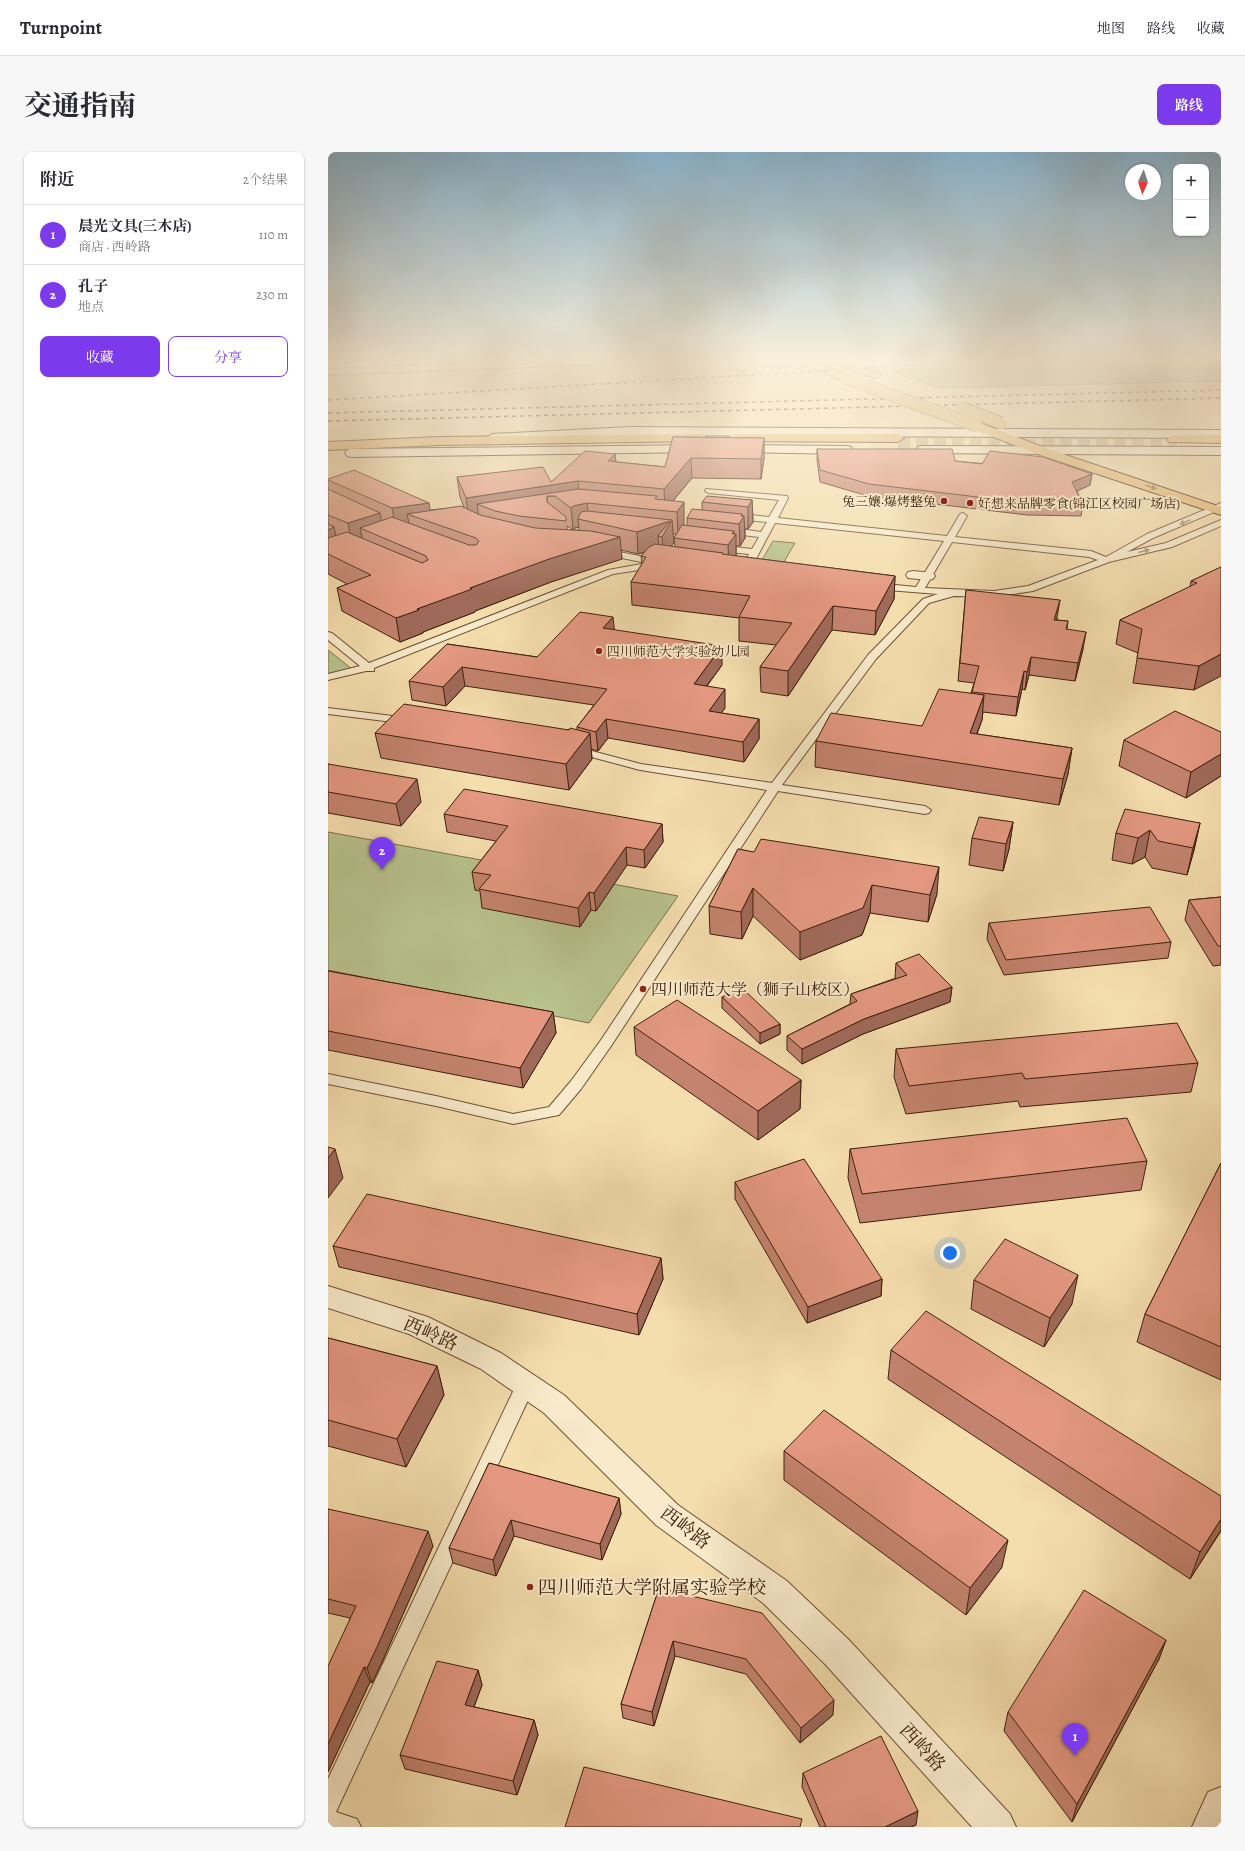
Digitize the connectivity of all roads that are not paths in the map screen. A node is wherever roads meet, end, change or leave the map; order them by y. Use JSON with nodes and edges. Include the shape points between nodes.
{"nodes":[{"id":1,"x":474,"y":439,"type":"edge"},
{"id":2,"x":554,"y":439,"type":"edge"},
{"id":3,"x":681,"y":439,"type":"edge"},
{"id":4,"x":918,"y":439,"type":"edge"},
{"id":5,"x":1019,"y":439,"type":"edge"},
{"id":6,"x":1046,"y":439,"type":"edge"},
{"id":7,"x":1127,"y":439,"type":"edge"},
{"id":8,"x":1189,"y":439,"type":"edge"},
{"id":9,"x":1218,"y":439,"type":"edge"},
{"id":10,"x":439,"y":441,"type":"junction"},
{"id":11,"x":1172,"y":442,"type":"junction"},
{"id":12,"x":898,"y":444,"type":"junction"},
{"id":13,"x":1221,"y":445,"type":"edge"},
{"id":14,"x":328,"y":446,"type":"edge"},
{"id":15,"x":1221,"y":451,"type":"edge"},
{"id":16,"x":1044,"y":452,"type":"junction"},
{"id":17,"x":1080,"y":452,"type":"junction"},
{"id":18,"x":351,"y":453,"type":"junction"},
{"id":19,"x":328,"y":454,"type":"edge"},
{"id":20,"x":709,"y":491,"type":"dead end"},
{"id":21,"x":1220,"y":506,"type":"edge"},
{"id":22,"x":727,"y":515,"type":"edge"},
{"id":23,"x":963,"y":516,"type":"dead end"},
{"id":24,"x":772,"y":520,"type":"junction"},
{"id":25,"x":1221,"y":523,"type":"edge"},
{"id":26,"x":562,"y":527,"type":"edge"},
{"id":27,"x":593,"y":529,"type":"edge"},
{"id":28,"x":718,"y":530,"type":"edge"},
{"id":29,"x":763,"y":535,"type":"junction"},
{"id":30,"x":951,"y":538,"type":"junction"},
{"id":31,"x":708,"y":547,"type":"edge"},
{"id":32,"x":593,"y":549,"type":"edge"},
{"id":33,"x":753,"y":552,"type":"junction"},
{"id":34,"x":1106,"y":560,"type":"junction"},
{"id":35,"x":743,"y":574,"type":"edge"},
{"id":36,"x":913,"y":575,"type":"dead end"},
{"id":37,"x":928,"y":576,"type":"junction"},
{"id":38,"x":865,"y":585,"type":"edge"},
{"id":39,"x":919,"y":590,"type":"junction"},
{"id":40,"x":952,"y":593,"type":"junction"},
{"id":41,"x":328,"y":635,"type":"edge"},
{"id":42,"x":369,"y":668,"type":"junction"},
{"id":43,"x":328,"y":677,"type":"edge"},
{"id":44,"x":328,"y":711,"type":"edge"},
{"id":45,"x":424,"y":722,"type":"edge"},
{"id":46,"x":563,"y":746,"type":"edge"},
{"id":47,"x":774,"y":788,"type":"junction"},
{"id":48,"x":925,"y":810,"type":"dead end"},
{"id":49,"x":328,"y":1079,"type":"edge"},
{"id":50,"x":328,"y":1297,"type":"edge"},
{"id":51,"x":526,"y":1385,"type":"junction"},
{"id":52,"x":328,"y":1804,"type":"edge"},
{"id":53,"x":1221,"y":1805,"type":"edge"},
{"id":54,"x":328,"y":1820,"type":"edge"},
{"id":55,"x":349,"y":1827,"type":"edge"},
{"id":56,"x":997,"y":1827,"type":"edge"},
{"id":57,"x":1211,"y":1827,"type":"edge"}],
"edges":[{"from":1,"to":10,"type":"main road"},
{"from":2,"to":10,"type":"main road"},
{"from":3,"to":12,"type":"main road"},
{"from":4,"to":16,"type":"main road","via":[[918,445],[912,449]]},
{"from":5,"to":16,"type":"main road"},
{"from":6,"to":17,"type":"main road"},
{"from":7,"to":11,"type":"main road"},
{"from":8,"to":11,"type":"main road"},
{"from":9,"to":11,"type":"main road"},
{"from":10,"to":14,"type":"main road"},
{"from":11,"to":13,"type":"main road"},
{"from":11,"to":15,"type":"main road"},
{"from":11,"to":17,"type":"main road"},
{"from":12,"to":18,"type":"main road","via":[[716,449]]},
{"from":12,"to":18,"type":"main road","via":[[657,443]]},
{"from":16,"to":17,"type":"main road"},
{"from":16,"to":21,"type":"main road","one_way":true},
{"from":17,"to":21,"type":"main road"},
{"from":18,"to":19,"type":"main road"},
{"from":20,"to":24,"type":"lane","via":[[784,498]]},
{"from":21,"to":34,"type":"lane","one_way":true,"via":[[1150,536]]},
{"from":22,"to":24,"type":"lane"},
{"from":23,"to":30,"type":"lane"},
{"from":24,"to":29,"type":"lane"},
{"from":24,"to":30,"type":"lane"},
{"from":34,"to":25,"type":"lane","one_way":true,"via":[[1168,545]]},
{"from":26,"to":27,"type":"lane","via":[[574,537],[578,531]]},
{"from":28,"to":29,"type":"lane"},
{"from":29,"to":33,"type":"lane"},
{"from":30,"to":34,"type":"lane","via":[[1091,554]]},
{"from":30,"to":37,"type":"lane"},
{"from":31,"to":33,"type":"lane"},
{"from":32,"to":42,"type":"lane","via":[[666,563],[611,572]]},
{"from":33,"to":35,"type":"lane"},
{"from":34,"to":40,"type":"lane","via":[[1030,589],[994,594]]},
{"from":36,"to":37,"type":"main road"},
{"from":37,"to":39,"type":"lane"},
{"from":38,"to":39,"type":"lane"},
{"from":39,"to":40,"type":"lane"},
{"from":40,"to":47,"type":"lane","via":[[926,601],[886,641]]},
{"from":41,"to":42,"type":"lane"},
{"from":42,"to":43,"type":"lane"},
{"from":44,"to":45,"type":"lane"},
{"from":46,"to":47,"type":"lane","via":[[640,767]]},
{"from":47,"to":48,"type":"lane"},
{"from":47,"to":49,"type":"lane","via":[[606,1042],[554,1111],[513,1119]]},
{"from":50,"to":51,"type":"main road","name":"西岭路","via":[[418,1325],[491,1361]]},
{"from":51,"to":52,"type":"lane"},
{"from":51,"to":56,"type":"main road","name":"西岭路","via":[[554,1404],[667,1515],[775,1592],[837,1652]]},
{"from":53,"to":57,"type":"main road"},
{"from":54,"to":55,"type":"lane"}]}
